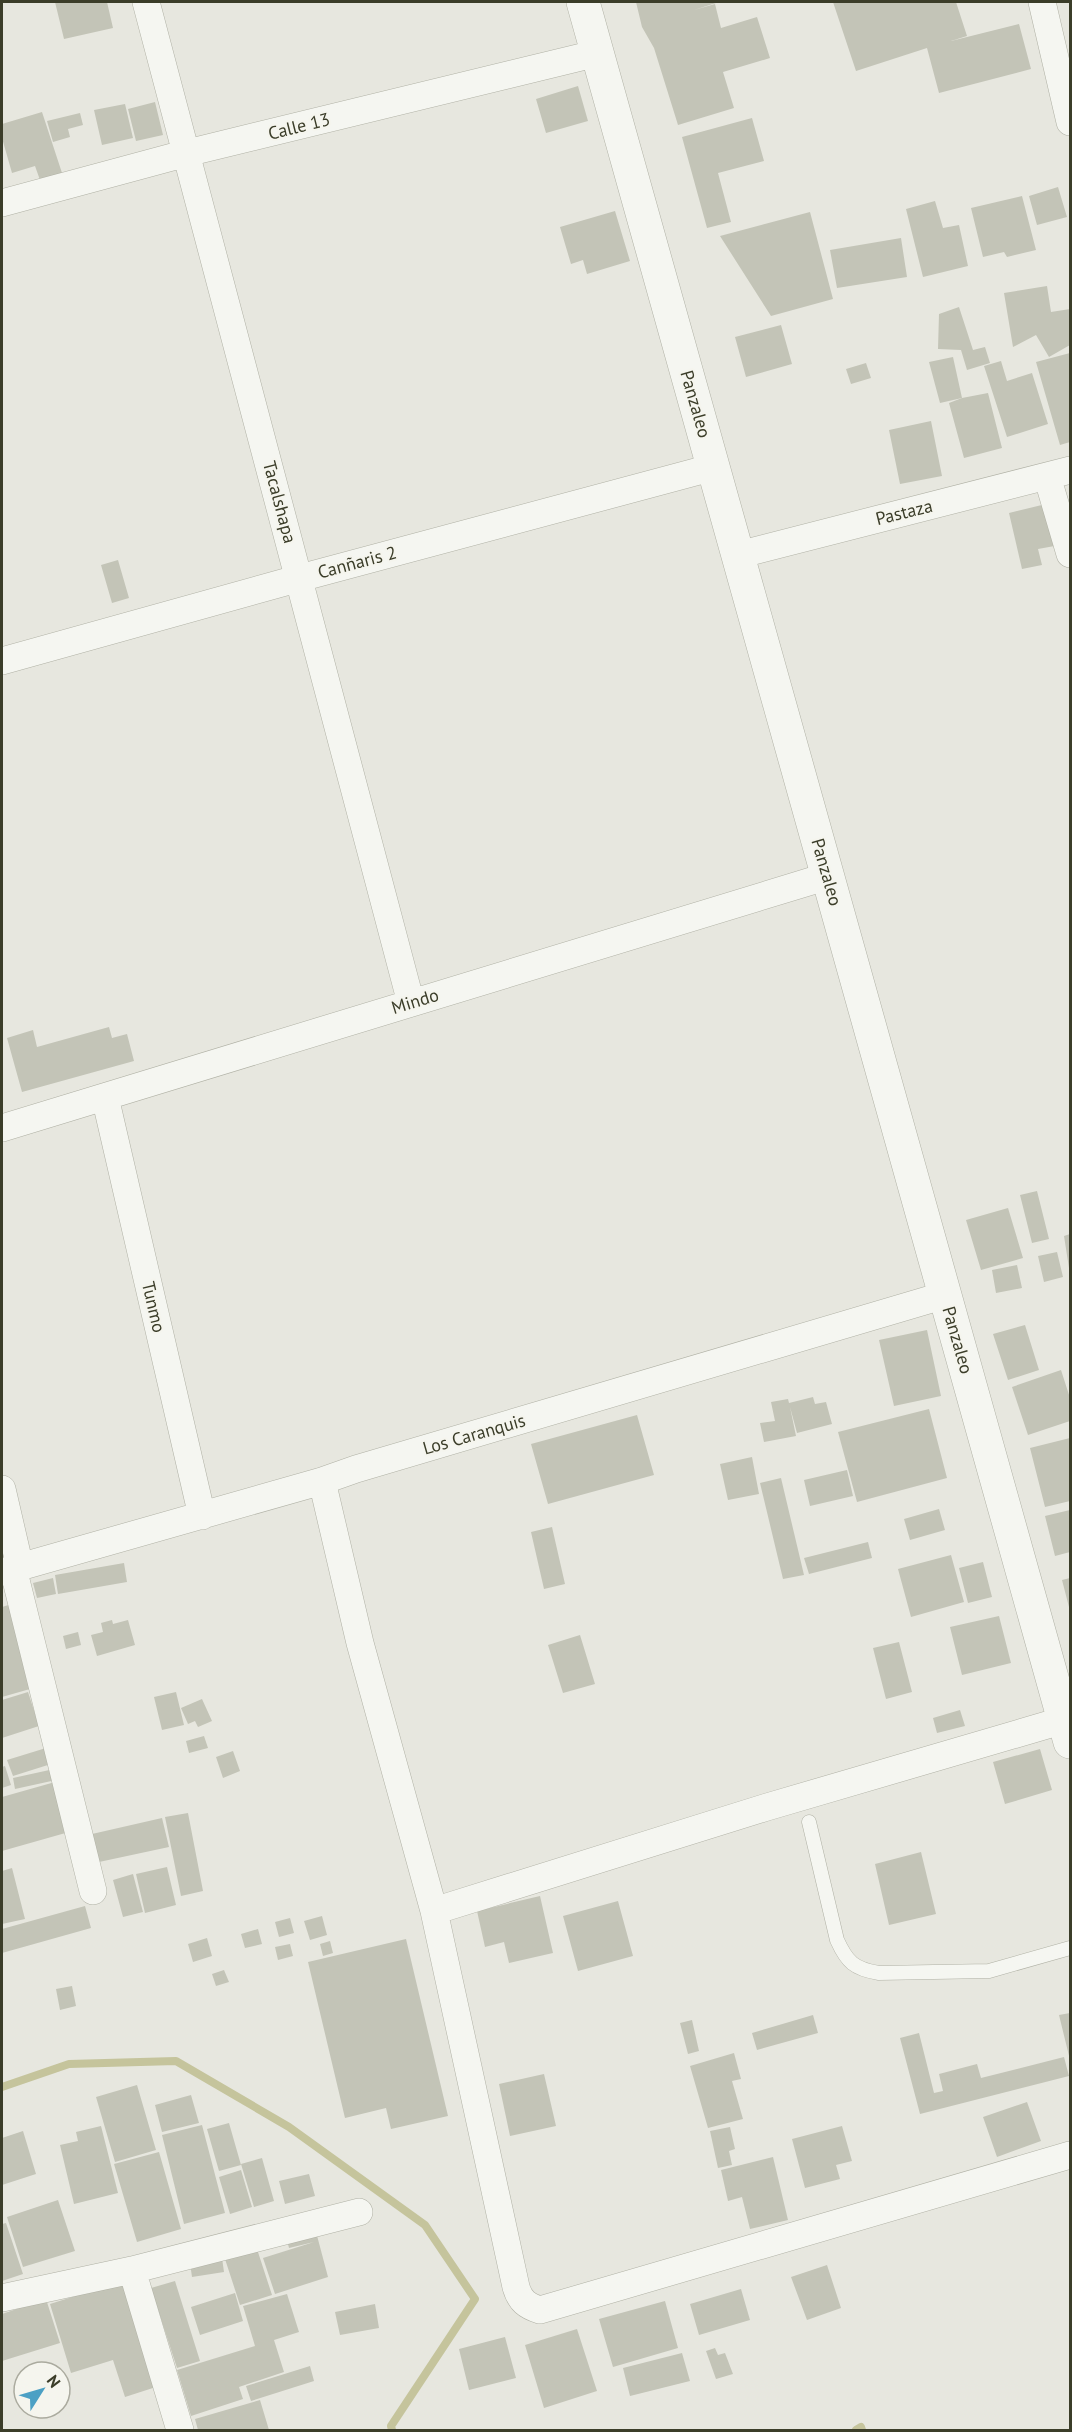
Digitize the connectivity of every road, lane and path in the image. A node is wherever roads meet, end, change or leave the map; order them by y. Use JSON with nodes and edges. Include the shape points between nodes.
{"nodes":[{"id":1,"x":146,"y":2,"type":"edge"},
{"id":2,"x":583,"y":2,"type":"edge"},
{"id":3,"x":1042,"y":2,"type":"edge"},
{"id":4,"x":598,"y":53,"type":"junction"},
{"id":5,"x":1071,"y":122,"type":"edge"},
{"id":6,"x":187,"y":153,"type":"junction"},
{"id":7,"x":2,"y":203,"type":"edge"},
{"id":8,"x":714,"y":467,"type":"junction"},
{"id":9,"x":1059,"y":473,"type":"edge"},
{"id":10,"x":1071,"y":554,"type":"edge"},
{"id":11,"x":738,"y":555,"type":"junction"},
{"id":12,"x":300,"y":578,"type":"junction"},
{"id":13,"x":2,"y":661,"type":"edge"},
{"id":14,"x":828,"y":876,"type":"junction"},
{"id":15,"x":411,"y":1003,"type":"junction"},
{"id":16,"x":105,"y":1097,"type":"junction"},
{"id":17,"x":3,"y":1122,"type":"edge"},
{"id":18,"x":945,"y":1295,"type":"junction"},
{"id":19,"x":322,"y":1481,"type":"junction"},
{"id":20,"x":2,"y":1489,"type":"edge"},
{"id":21,"x":202,"y":1516,"type":"junction"},
{"id":22,"x":12,"y":1569,"type":"edge"},
{"id":23,"x":1067,"y":1731,"type":"edge"},
{"id":24,"x":809,"y":1822,"type":"dead end"},
{"id":25,"x":93,"y":1891,"type":"dead end"},
{"id":26,"x":434,"y":1911,"type":"junction"},
{"id":27,"x":1071,"y":1948,"type":"edge"},
{"id":28,"x":1071,"y":2155,"type":"edge"},
{"id":29,"x":359,"y":2212,"type":"dead end"},
{"id":30,"x":132,"y":2270,"type":"junction"},
{"id":31,"x":2,"y":2298,"type":"edge"},
{"id":32,"x":180,"y":2430,"type":"edge"}],
"edges":[{"from":1,"to":6,"type":"street","name":"Tacalshapa"},
{"from":2,"to":4,"type":"street","name":"Panzaleo"},
{"from":3,"to":5,"type":"street"},
{"from":4,"to":6,"type":"street","name":"Calle 13"},
{"from":4,"to":8,"type":"street","name":"Panzaleo"},
{"from":6,"to":7,"type":"street","name":"Calle 13"},
{"from":6,"to":12,"type":"street","name":"Tacalshapa"},
{"from":8,"to":11,"type":"street","name":"Panzaleo"},
{"from":8,"to":12,"type":"street","name":"Canñaris 2"},
{"from":9,"to":10,"type":"street"},
{"from":9,"to":11,"type":"street","name":"Pastaza"},
{"from":11,"to":14,"type":"street","name":"Panzaleo"},
{"from":12,"to":13,"type":"street","name":"Canñaris 2"},
{"from":12,"to":15,"type":"street","name":"Tacalshapa"},
{"from":14,"to":15,"type":"street","name":"Mindo"},
{"from":14,"to":18,"type":"street","name":"Panzaleo"},
{"from":15,"to":16,"type":"street","name":"Mindo"},
{"from":16,"to":17,"type":"street","name":"Mindo"},
{"from":16,"to":21,"type":"street","name":"Tunmo"},
{"from":18,"to":19,"type":"street","name":"Los Caranquis"},
{"from":18,"to":23,"type":"street","name":"Panzaleo"},
{"from":19,"to":21,"type":"street","name":"Los Caranquis"},
{"from":19,"to":26,"type":"street","via":[[360,1642]]},
{"from":20,"to":22,"type":"street"},
{"from":21,"to":22,"type":"street","name":"Los Caranquis"},
{"from":22,"to":25,"type":"street"},
{"from":23,"to":26,"type":"street","via":[[767,1807]]},
{"from":24,"to":27,"type":"lane","via":[[837,1940],[843,1954],[861,1970],[988,1971]]},
{"from":26,"to":28,"type":"street","via":[[516,2287],[522,2302],[531,2308],[540,2310]]},
{"from":29,"to":30,"type":"street"},
{"from":30,"to":31,"type":"street"},
{"from":30,"to":32,"type":"street"}]}
